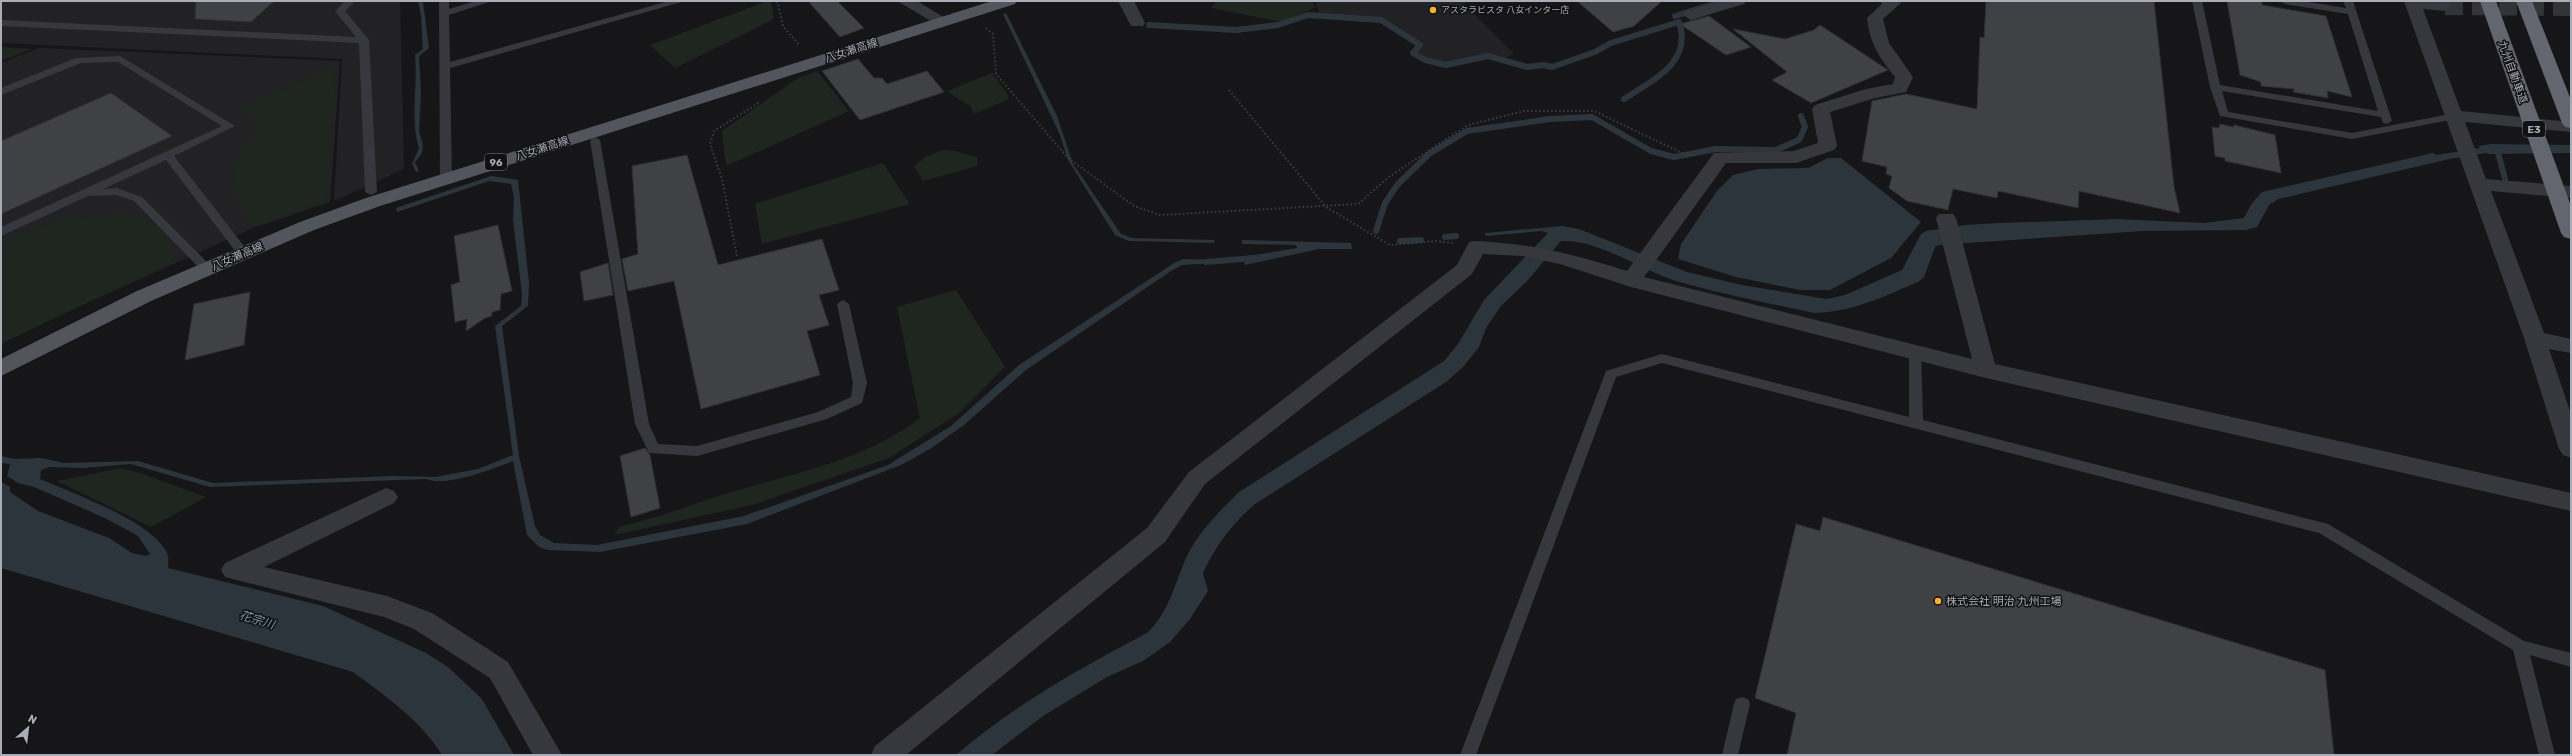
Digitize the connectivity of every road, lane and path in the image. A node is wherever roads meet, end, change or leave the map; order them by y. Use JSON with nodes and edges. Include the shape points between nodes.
{"nodes":[{"id":1,"x":350,"y":1,"type":"edge"},
{"id":2,"x":444,"y":1,"type":"edge"},
{"id":3,"x":487,"y":1,"type":"edge"},
{"id":4,"x":680,"y":1,"type":"edge"},
{"id":5,"x":777,"y":1,"type":"edge"},
{"id":6,"x":905,"y":1,"type":"edge"},
{"id":7,"x":1009,"y":1,"type":"edge"},
{"id":8,"x":1126,"y":1,"type":"edge"},
{"id":9,"x":1738,"y":1,"type":"edge"},
{"id":10,"x":1888,"y":1,"type":"edge"},
{"id":11,"x":2197,"y":1,"type":"edge"},
{"id":12,"x":2285,"y":1,"type":"edge"},
{"id":13,"x":2348,"y":1,"type":"edge"},
{"id":14,"x":2488,"y":1,"type":"edge"},
{"id":15,"x":2524,"y":1,"type":"edge"},
{"id":16,"x":2413,"y":2,"type":"edge"},
{"id":17,"x":2445,"y":6,"type":"tunnel mouth"},
{"id":18,"x":2351,"y":12,"type":"junction"},
{"id":19,"x":444,"y":13,"type":"junction"},
{"id":20,"x":968,"y":13,"type":"junction"},
{"id":21,"x":1691,"y":15,"type":"dead end"},
{"id":22,"x":942,"y":21,"type":"junction"},
{"id":23,"x":1,"y":23,"type":"edge"},
{"id":24,"x":1138,"y":23,"type":"dead end"},
{"id":25,"x":364,"y":40,"type":"junction"},
{"id":26,"x":817,"y":61,"type":"junction"},
{"id":27,"x":445,"y":66,"type":"junction"},
{"id":28,"x":2215,"y":87,"type":"junction"},
{"id":29,"x":1229,"y":90,"type":"dead end"},
{"id":30,"x":1,"y":92,"type":"edge"},
{"id":31,"x":765,"y":99,"type":"dead end"},
{"id":32,"x":2385,"y":115,"type":"junction"},
{"id":33,"x":2455,"y":116,"type":"junction"},
{"id":34,"x":2571,"y":123,"type":"edge"},
{"id":35,"x":2571,"y":127,"type":"edge"},
{"id":36,"x":2389,"y":129,"type":"junction"},
{"id":37,"x":595,"y":140,"type":"dead end"},
{"id":38,"x":168,"y":155,"type":"junction"},
{"id":39,"x":1721,"y":157,"type":"junction"},
{"id":40,"x":446,"y":178,"type":"junction"},
{"id":41,"x":2478,"y":184,"type":"junction"},
{"id":42,"x":371,"y":192,"type":"dead end"},
{"id":43,"x":79,"y":196,"type":"junction"},
{"id":44,"x":2565,"y":197,"type":"edge"},
{"id":45,"x":1326,"y":207,"type":"junction"},
{"id":46,"x":1949,"y":230,"type":"dead end"},
{"id":47,"x":1,"y":232,"type":"edge"},
{"id":48,"x":2571,"y":233,"type":"edge"},
{"id":49,"x":1476,"y":247,"type":"junction"},
{"id":50,"x":243,"y":253,"type":"junction"},
{"id":51,"x":737,"y":256,"type":"dead end"},
{"id":52,"x":207,"y":269,"type":"junction"},
{"id":53,"x":1635,"y":274,"type":"junction"},
{"id":54,"x":842,"y":304,"type":"dead end"},
{"id":55,"x":2535,"y":338,"type":"junction"},
{"id":56,"x":2571,"y":346,"type":"edge"},
{"id":57,"x":1915,"y":352,"type":"junction"},
{"id":58,"x":1,"y":368,"type":"edge"},
{"id":59,"x":1986,"y":370,"type":"junction"},
{"id":60,"x":1916,"y":424,"type":"junction"},
{"id":61,"x":2571,"y":448,"type":"edge"},
{"id":62,"x":386,"y":497,"type":"dead end"},
{"id":63,"x":2571,"y":502,"type":"edge"},
{"id":64,"x":2520,"y":646,"type":"junction"},
{"id":65,"x":2571,"y":660,"type":"edge"},
{"id":66,"x":1742,"y":704,"type":"dead end"},
{"id":67,"x":548,"y":755,"type":"edge"},
{"id":68,"x":885,"y":755,"type":"edge"},
{"id":69,"x":1468,"y":755,"type":"edge"},
{"id":70,"x":1730,"y":755,"type":"edge"},
{"id":71,"x":2547,"y":755,"type":"edge"}],
"edges":[{"from":1,"to":25,"type":"lane","via":[[340,11]]},
{"from":2,"to":19,"type":"lane"},
{"from":3,"to":19,"type":"lane"},
{"from":4,"to":27,"type":"lane"},
{"from":5,"to":26,"type":"path","via":[[780,24],[788,37]]},
{"from":6,"to":22,"type":"street"},
{"from":7,"to":20,"type":"main road","name":"八女瀬高線","number":"96"},
{"from":8,"to":24,"type":"street"},
{"from":9,"to":21,"type":"street"},
{"from":10,"to":39,"type":"street","via":[[1893,3],[1875,18],[1876,35],[1885,53],[1904,77],[1900,88],[1872,92],[1821,108],[1828,146],[1796,157]]},
{"from":11,"to":28,"type":"lane"},
{"from":12,"to":18,"type":"lane"},
{"from":13,"to":18,"type":"lane"},
{"from":14,"to":44,"type":"highway","name":"九州自動車道","number":"E3"},
{"from":15,"to":34,"type":"highway"},
{"from":16,"to":17,"type":"street"},
{"from":16,"to":33,"type":"street"},
{"from":18,"to":32,"type":"lane"},
{"from":19,"to":27,"type":"lane"},
{"from":20,"to":22,"type":"main road","name":"八女瀬高線","number":"96"},
{"from":20,"to":45,"type":"path","via":[[993,34],[996,74],[1066,155],[1134,206],[1160,215]]},
{"from":22,"to":26,"type":"main road","name":"八女瀬高線","number":"96"},
{"from":23,"to":25,"type":"lane"},
{"from":25,"to":42,"type":"lane"},
{"from":26,"to":40,"type":"main road","name":"八女瀬高線","number":"96"},
{"from":27,"to":40,"type":"lane"},
{"from":28,"to":32,"type":"lane"},
{"from":28,"to":36,"type":"lane","via":[[2224,114],[2352,136]]},
{"from":29,"to":45,"type":"path"},
{"from":30,"to":38,"type":"lane","via":[[80,60],[120,59],[230,126]]},
{"from":31,"to":51,"type":"path","via":[[714,131],[710,144],[722,179]]},
{"from":32,"to":36,"type":"lane"},
{"from":33,"to":35,"type":"street"},
{"from":33,"to":36,"type":"lane"},
{"from":33,"to":41,"type":"street"},
{"from":37,"to":54,"type":"lane","via":[[642,424],[654,449],[697,451],[822,416],[856,400],[860,383]]},
{"from":38,"to":43,"type":"lane"},
{"from":38,"to":50,"type":"lane"},
{"from":39,"to":45,"type":"path","via":[[1682,153],[1594,111],[1524,111],[1468,125],[1390,176],[1358,204]]},
{"from":39,"to":53,"type":"street"},
{"from":40,"to":50,"type":"main road","name":"八女瀬高線","number":"96","via":[[358,207]]},
{"from":41,"to":44,"type":"street"},
{"from":41,"to":55,"type":"street"},
{"from":43,"to":47,"type":"lane"},
{"from":43,"to":52,"type":"lane","via":[[117,190],[138,199]]},
{"from":44,"to":48,"type":"highway","name":"九州自動車道","number":"E3"},
{"from":45,"to":49,"type":"path","via":[[1390,245],[1436,241]]},
{"from":46,"to":59,"type":"street"},
{"from":49,"to":53,"type":"street","via":[[1522,250]]},
{"from":49,"to":68,"type":"street","via":[[1465,269],[1197,478],[1156,535]]},
{"from":50,"to":52,"type":"main road","name":"八女瀬高線","number":"96"},
{"from":52,"to":58,"type":"main road","name":"八女瀬高線","number":"96","via":[[144,296]]},
{"from":53,"to":57,"type":"street"},
{"from":55,"to":56,"type":"street"},
{"from":55,"to":61,"type":"street"},
{"from":57,"to":59,"type":"street"},
{"from":57,"to":60,"type":"lane"},
{"from":59,"to":63,"type":"street"},
{"from":60,"to":64,"type":"lane","via":[[2323,528]]},
{"from":60,"to":69,"type":"lane","via":[[1662,358],[1611,374]]},
{"from":62,"to":67,"type":"street","via":[[234,570],[387,607],[423,621],[499,670]]},
{"from":64,"to":65,"type":"lane"},
{"from":64,"to":71,"type":"lane"},
{"from":66,"to":70,"type":"lane"}]}
